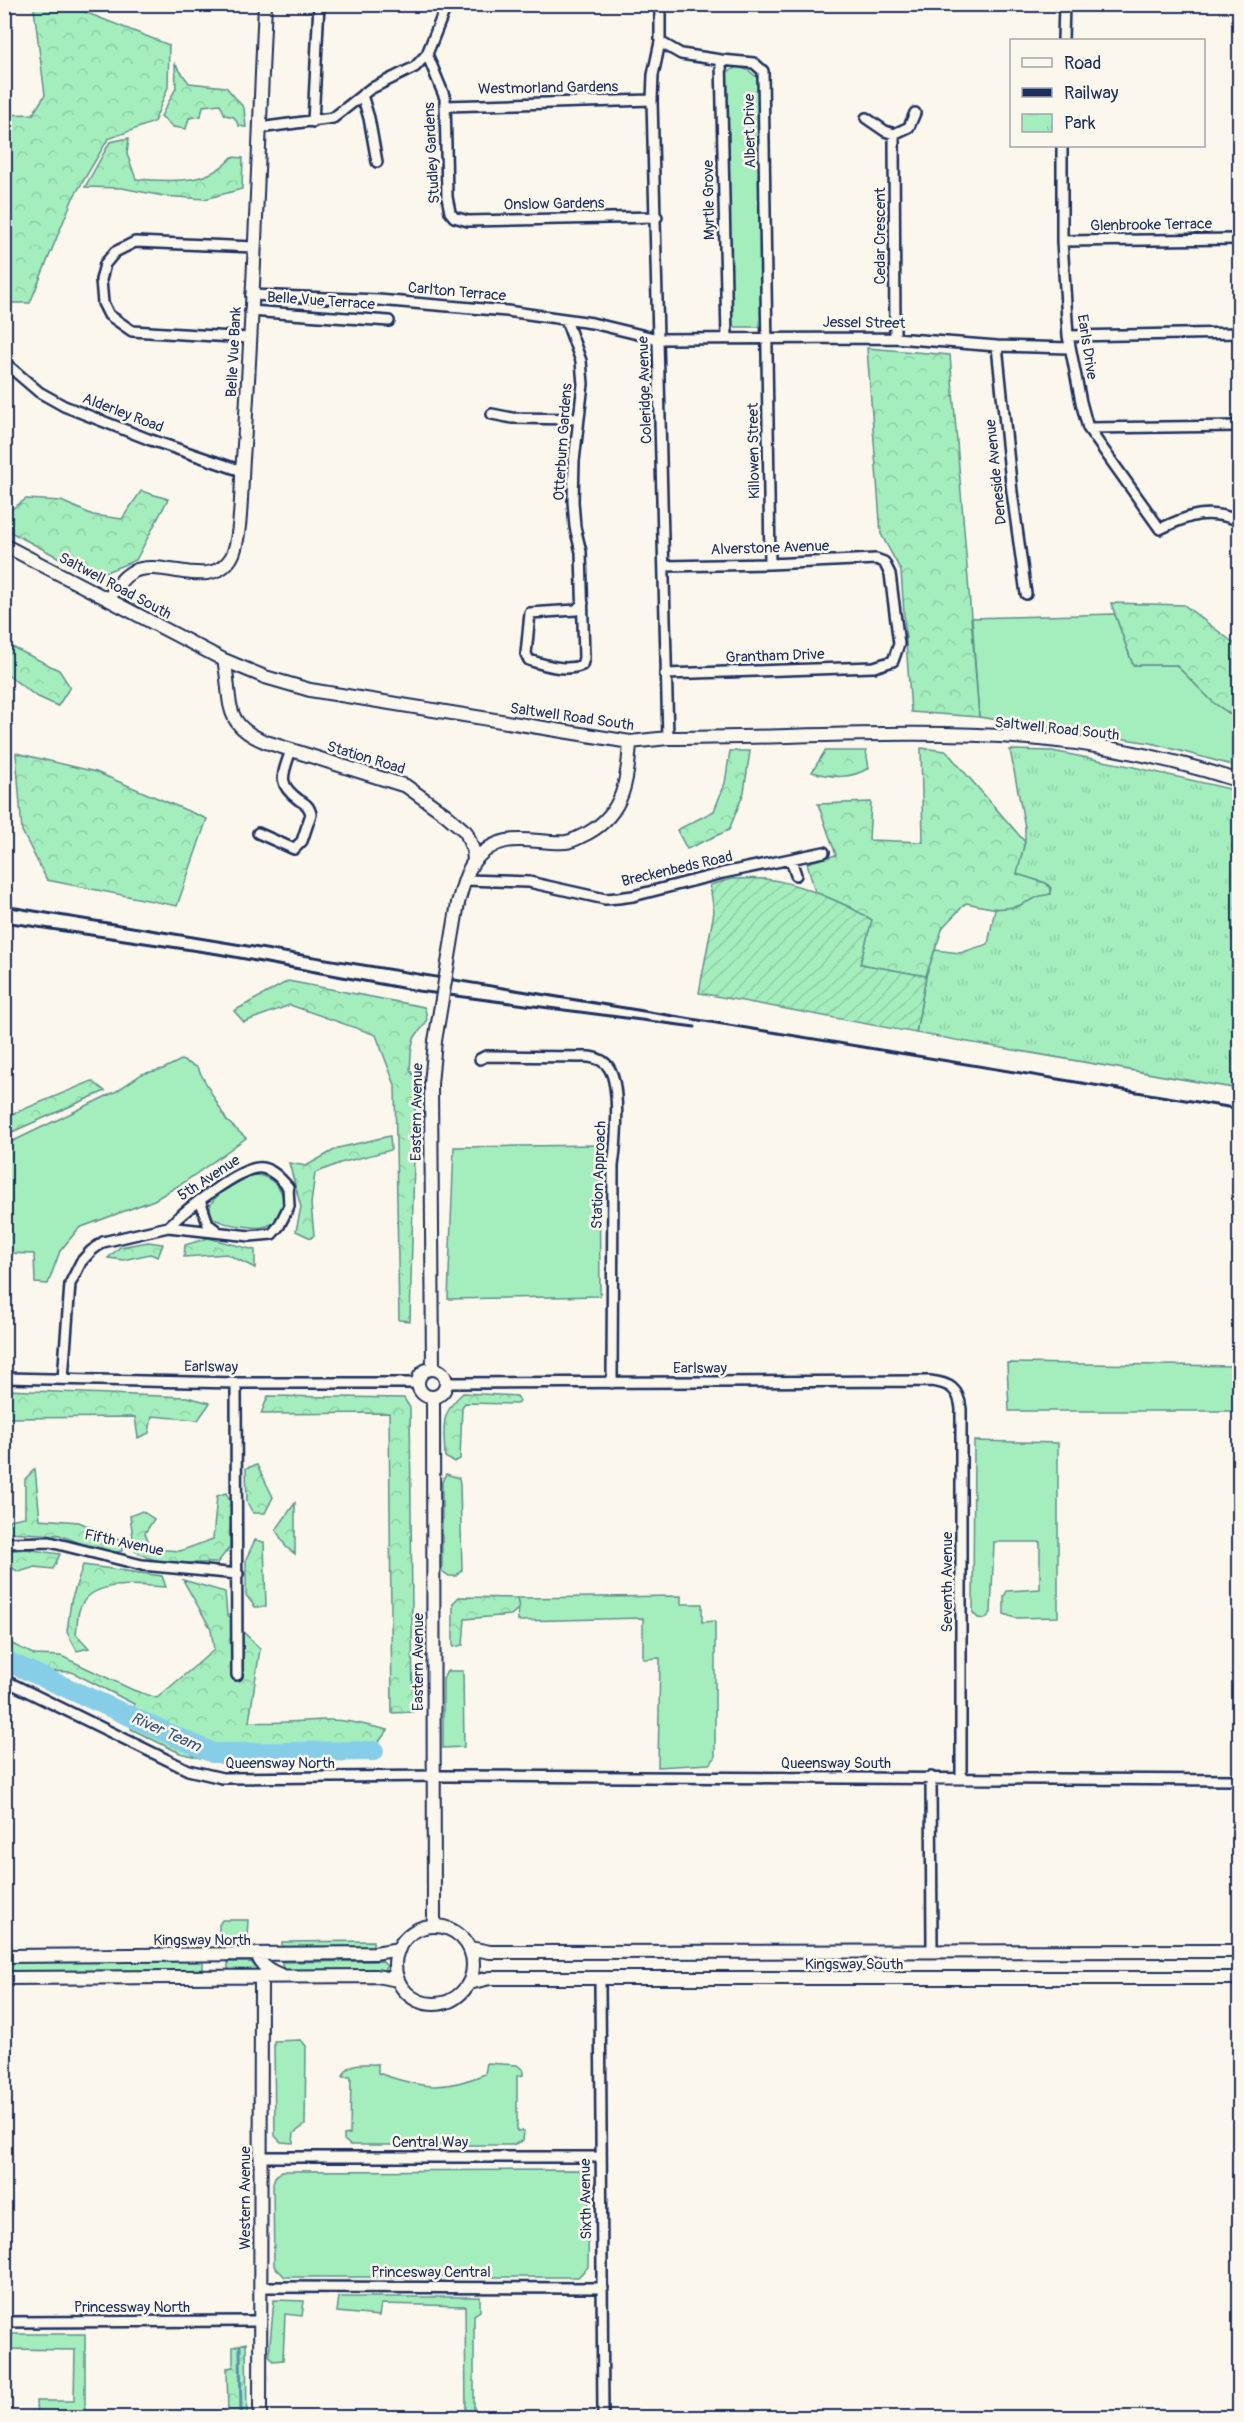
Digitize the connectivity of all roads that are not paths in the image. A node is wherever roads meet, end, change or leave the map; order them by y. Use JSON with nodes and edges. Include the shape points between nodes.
{"nodes":[{"id":1,"x":265,"y":4,"type":"edge"},
{"id":2,"x":319,"y":4,"type":"edge"},
{"id":3,"x":447,"y":4,"type":"edge"},
{"id":4,"x":660,"y":4,"type":"edge"},
{"id":5,"x":1064,"y":4,"type":"edge"},
{"id":6,"x":1063,"y":39,"type":"edge"},
{"id":7,"x":660,"y":42,"type":"junction"},
{"id":8,"x":427,"y":54,"type":"junction"},
{"id":9,"x":721,"y":60,"type":"junction"},
{"id":10,"x":362,"y":95,"type":"junction"},
{"id":11,"x":652,"y":100,"type":"junction"},
{"id":12,"x":445,"y":106,"type":"junction"},
{"id":13,"x":915,"y":113,"type":"dead end"},
{"id":14,"x":866,"y":118,"type":"dead end"},
{"id":15,"x":313,"y":122,"type":"junction"},
{"id":16,"x":259,"y":128,"type":"junction"},
{"id":17,"x":894,"y":134,"type":"junction"},
{"id":18,"x":1062,"y":147,"type":"edge"},
{"id":19,"x":377,"y":162,"type":"dead end"},
{"id":20,"x":657,"y":216,"type":"junction"},
{"id":21,"x":454,"y":217,"type":"joint"},
{"id":22,"x":1239,"y":239,"type":"edge"},
{"id":23,"x":1062,"y":241,"type":"junction"},
{"id":24,"x":254,"y":247,"type":"junction"},
{"id":25,"x":251,"y":295,"type":"junction"},
{"id":26,"x":250,"y":311,"type":"junction"},
{"id":27,"x":566,"y":320,"type":"junction"},
{"id":28,"x":389,"y":321,"type":"dead end"},
{"id":29,"x":1239,"y":333,"type":"edge"},
{"id":30,"x":1068,"y":336,"type":"junction"},
{"id":31,"x":249,"y":338,"type":"junction"},
{"id":32,"x":728,"y":338,"type":"junction"},
{"id":33,"x":768,"y":338,"type":"junction"},
{"id":34,"x":896,"y":338,"type":"junction"},
{"id":35,"x":658,"y":339,"type":"junction"},
{"id":36,"x":997,"y":346,"type":"junction"},
{"id":37,"x":1070,"y":348,"type":"junction"},
{"id":38,"x":4,"y":362,"type":"edge"},
{"id":39,"x":492,"y":414,"type":"dead end"},
{"id":40,"x":579,"y":419,"type":"junction"},
{"id":41,"x":1239,"y":426,"type":"edge"},
{"id":42,"x":1089,"y":428,"type":"junction"},
{"id":43,"x":242,"y":471,"type":"junction"},
{"id":44,"x":1239,"y":521,"type":"edge"},
{"id":45,"x":4,"y":545,"type":"edge"},
{"id":46,"x":770,"y":564,"type":"junction"},
{"id":47,"x":665,"y":566,"type":"junction"},
{"id":48,"x":1026,"y":594,"type":"dead end"},
{"id":49,"x":109,"y":599,"type":"junction"},
{"id":50,"x":583,"y":603,"type":"junction"},
{"id":51,"x":224,"y":660,"type":"junction"},
{"id":52,"x":885,"y":665,"type":"joint"},
{"id":53,"x":665,"y":674,"type":"junction"},
{"id":54,"x":668,"y":738,"type":"junction"},
{"id":55,"x":630,"y":742,"type":"junction"},
{"id":56,"x":291,"y":750,"type":"junction"},
{"id":57,"x":1239,"y":781,"type":"edge"},
{"id":58,"x":258,"y":833,"type":"dead end"},
{"id":59,"x":824,"y":852,"type":"dead end"},
{"id":60,"x":791,"y":860,"type":"junction"},
{"id":61,"x":474,"y":861,"type":"junction"},
{"id":62,"x":796,"y":875,"type":"dead end"},
{"id":63,"x":465,"y":880,"type":"junction"},
{"id":64,"x":480,"y":1059,"type":"dead end"},
{"id":65,"x":200,"y":1200,"type":"junction"},
{"id":66,"x":168,"y":1227,"type":"junction"},
{"id":67,"x":219,"y":1233,"type":"junction"},
{"id":68,"x":432,"y":1369,"type":"junction"},
{"id":69,"x":4,"y":1378,"type":"edge"},
{"id":70,"x":63,"y":1379,"type":"junction"},
{"id":71,"x":236,"y":1383,"type":"junction"},
{"id":72,"x":417,"y":1383,"type":"junction"},
{"id":73,"x":446,"y":1383,"type":"junction"},
{"id":74,"x":612,"y":1383,"type":"junction"},
{"id":75,"x":954,"y":1388,"type":"joint"},
{"id":76,"x":433,"y":1397,"type":"junction"},
{"id":77,"x":4,"y":1543,"type":"edge"},
{"id":78,"x":237,"y":1574,"type":"junction"},
{"id":79,"x":237,"y":1675,"type":"dead end"},
{"id":80,"x":4,"y":1680,"type":"edge"},
{"id":81,"x":434,"y":1777,"type":"junction"},
{"id":82,"x":931,"y":1777,"type":"junction"},
{"id":83,"x":961,"y":1778,"type":"junction"},
{"id":84,"x":1239,"y":1780,"type":"edge"},
{"id":85,"x":434,"y":1926,"type":"junction"},
{"id":86,"x":470,"y":1948,"type":"junction"},
{"id":87,"x":399,"y":1949,"type":"junction"},
{"id":88,"x":932,"y":1951,"type":"junction"},
{"id":89,"x":1239,"y":1951,"type":"edge"},
{"id":90,"x":258,"y":1954,"type":"junction"},
{"id":91,"x":4,"y":1956,"type":"edge"},
{"id":92,"x":287,"y":1977,"type":"junction"},
{"id":93,"x":4,"y":1978,"type":"edge"},
{"id":94,"x":261,"y":1978,"type":"junction"},
{"id":95,"x":1239,"y":1978,"type":"edge"},
{"id":96,"x":398,"y":1980,"type":"junction"},
{"id":97,"x":600,"y":1980,"type":"junction"},
{"id":98,"x":469,"y":1983,"type":"junction"},
{"id":99,"x":260,"y":2157,"type":"junction"},
{"id":100,"x":600,"y":2157,"type":"junction"},
{"id":101,"x":260,"y":2287,"type":"junction"},
{"id":102,"x":603,"y":2288,"type":"junction"},
{"id":103,"x":259,"y":2320,"type":"junction"},
{"id":104,"x":4,"y":2322,"type":"edge"},
{"id":105,"x":260,"y":2418,"type":"edge"},
{"id":106,"x":603,"y":2418,"type":"edge"}],
"edges":[{"from":1,"to":16,"type":"street","name":"Belle Vue Bank"},
{"from":2,"to":15,"type":"street"},
{"from":3,"to":8,"type":"street"},
{"from":4,"to":7,"type":"street"},
{"from":5,"to":6,"type":"street"},
{"from":7,"to":9,"type":"street","name":"Albert Drive","via":[[681,54]]},
{"from":7,"to":11,"type":"street","name":"Coleridge Avenue"},
{"from":8,"to":10,"type":"street","via":[[415,67]]},
{"from":8,"to":12,"type":"street","name":"Studley Gardens","via":[[443,90]]},
{"from":9,"to":32,"type":"street","name":"Myrtle Grove"},
{"from":9,"to":33,"type":"street","name":"Albert Drive","via":[[754,63],[763,71]]},
{"from":10,"to":15,"type":"street","via":[[333,118]]},
{"from":10,"to":19,"type":"street"},
{"from":11,"to":12,"type":"street","name":"Westmorland Gardens"},
{"from":11,"to":20,"type":"street","name":"Coleridge Avenue"},
{"from":12,"to":21,"type":"street","name":"Studley Gardens","via":[[447,197]]},
{"from":13,"to":17,"type":"street","via":[[909,127]]},
{"from":14,"to":17,"type":"street"},
{"from":15,"to":16,"type":"street"},
{"from":16,"to":24,"type":"street","name":"Belle Vue Bank"},
{"from":17,"to":34,"type":"street","name":"Cedar Crescent"},
{"from":18,"to":23,"type":"street","name":"Earls Drive"},
{"from":20,"to":21,"type":"street","name":"Onslow Gardens","via":[[468,221]]},
{"from":20,"to":35,"type":"street","name":"Coleridge Avenue"},
{"from":22,"to":23,"type":"street","name":"Glenbrooke Terrace"},
{"from":23,"to":30,"type":"street","name":"Earls Drive"},
{"from":24,"to":25,"type":"street","name":"Belle Vue Bank"},
{"from":24,"to":31,"type":"street","via":[[135,242],[114,252],[105,264],[102,280],[103,303],[109,315],[132,331]]},
{"from":25,"to":26,"type":"street","name":"Belle Vue Bank"},
{"from":25,"to":27,"type":"street","name":"Carlton Terrace","via":[[378,300]]},
{"from":26,"to":28,"type":"street","name":"Belle Vue Terrace"},
{"from":26,"to":31,"type":"street","name":"Belle Vue Bank"},
{"from":27,"to":35,"type":"street","name":"Carlton Terrace"},
{"from":27,"to":40,"type":"street","name":"Otterburn Gardens","via":[[581,361]]},
{"from":29,"to":30,"type":"street"},
{"from":30,"to":37,"type":"street","name":"Earls Drive"},
{"from":31,"to":43,"type":"street","name":"Belle Vue Bank"},
{"from":32,"to":33,"type":"street","name":"Jessel Street"},
{"from":32,"to":35,"type":"street","name":"Jessel Street"},
{"from":33,"to":34,"type":"street","name":"Jessel Street"},
{"from":33,"to":46,"type":"street","name":"Killowen Street"},
{"from":34,"to":36,"type":"street","name":"Jessel Street"},
{"from":35,"to":47,"type":"street","name":"Coleridge Avenue"},
{"from":36,"to":37,"type":"street","name":"Jessel Street"},
{"from":36,"to":48,"type":"street","name":"Deneside Avenue"},
{"from":37,"to":42,"type":"street","name":"Earls Drive"},
{"from":38,"to":43,"type":"street","name":"Alderley Road","via":[[39,392],[64,406]]},
{"from":39,"to":40,"type":"street"},
{"from":40,"to":50,"type":"street","name":"Otterburn Gardens","via":[[573,501]]},
{"from":41,"to":42,"type":"street"},
{"from":42,"to":44,"type":"street","name":"Earls Drive","via":[[1160,529],[1203,513]]},
{"from":43,"to":49,"type":"street","name":"Belle Vue Bank","via":[[236,548],[223,567],[211,573],[158,568],[134,571],[119,583]]},
{"from":45,"to":49,"type":"street","name":"Saltwell Road South"},
{"from":46,"to":47,"type":"street","name":"Alverstone Avenue"},
{"from":46,"to":52,"type":"street","name":"Alverstone Avenue","via":[[876,559],[884,562],[890,574],[899,644],[893,661]]},
{"from":47,"to":53,"type":"street","name":"Coleridge Avenue"},
{"from":49,"to":51,"type":"street","name":"Saltwell Road South"},
{"from":50,"to":50,"type":"street","name":"Otterburn Gardens","via":[[576,610],[530,613],[526,654],[529,660],[563,668],[582,665]]},
{"from":51,"to":55,"type":"street","name":"Saltwell Road South","via":[[310,690]]},
{"from":51,"to":56,"type":"street","name":"Station Road","via":[[232,716],[242,730]]},
{"from":52,"to":53,"type":"street","name":"Grantham Drive"},
{"from":53,"to":54,"type":"street","name":"Coleridge Avenue"},
{"from":54,"to":55,"type":"street","name":"Saltwell Road South"},
{"from":54,"to":57,"type":"street","name":"Saltwell Road South","via":[[915,734],[1040,739],[1157,758]]},
{"from":55,"to":61,"type":"street","via":[[621,798],[614,811],[594,830],[568,842],[513,838]]},
{"from":56,"to":58,"type":"street","via":[[283,783],[286,790],[307,805],[311,814],[302,841],[294,849]]},
{"from":56,"to":61,"type":"street","name":"Station Road","via":[[406,786],[465,832]]},
{"from":59,"to":60,"type":"street","name":"Breckenbeds Road"},
{"from":60,"to":62,"type":"street"},
{"from":60,"to":63,"type":"street","name":"Breckenbeds Road","via":[[618,898],[529,882]]},
{"from":61,"to":63,"type":"street","name":"Eastern Avenue"},
{"from":63,"to":68,"type":"street","name":"Eastern Avenue","bridge":true,"via":[[458,903],[431,1084]]},
{"from":64,"to":74,"type":"street","name":"Station Approach","via":[[589,1057],[604,1062],[611,1071],[618,1134],[613,1166]]},
{"from":65,"to":66,"type":"street","name":"5th Avenue"},
{"from":65,"to":67,"type":"street","via":[[208,1224]]},
{"from":65,"to":67,"type":"street","name":"5th Avenue","via":[[249,1168],[269,1171],[288,1186],[286,1216],[272,1234]]},
{"from":66,"to":67,"type":"street","name":"5th Avenue"},
{"from":66,"to":70,"type":"street","name":"5th Avenue","via":[[104,1242],[81,1262],[70,1284]]},
{"from":68,"to":72,"type":"street","via":[[420,1375]]},
{"from":68,"to":73,"type":"street","via":[[443,1375]]},
{"from":69,"to":70,"type":"street","name":"Earlsway"},
{"from":70,"to":71,"type":"street","name":"Earlsway"},
{"from":71,"to":72,"type":"street","name":"Earlsway"},
{"from":71,"to":78,"type":"street"},
{"from":72,"to":76,"type":"street","via":[[420,1392]]},
{"from":73,"to":74,"type":"street","name":"Earlsway"},
{"from":73,"to":76,"type":"street","via":[[443,1391]]},
{"from":74,"to":75,"type":"street","name":"Earlsway","via":[[930,1381]]},
{"from":75,"to":83,"type":"street","name":"Seventh Avenue","via":[[961,1409]]},
{"from":76,"to":81,"type":"street","name":"Eastern Avenue"},
{"from":77,"to":78,"type":"street","name":"Fifth Avenue","via":[[50,1542],[142,1565]]},
{"from":78,"to":79,"type":"street"},
{"from":80,"to":81,"type":"street","name":"Queensway North","via":[[188,1770],[210,1777]]},
{"from":81,"to":82,"type":"street","name":"Queensway South"},
{"from":81,"to":85,"type":"street","name":"Eastern Avenue"},
{"from":82,"to":83,"type":"street","name":"Queensway South"},
{"from":82,"to":88,"type":"street"},
{"from":83,"to":84,"type":"street","name":"Queensway South"},
{"from":85,"to":86,"type":"street","via":[[456,1932]]},
{"from":85,"to":87,"type":"street","via":[[416,1931]]},
{"from":86,"to":88,"type":"street","name":"Kingsway South","via":[[490,1952]]},
{"from":86,"to":98,"type":"street","via":[[473,1965]]},
{"from":87,"to":90,"type":"street","name":"Kingsway North","via":[[375,1953]]},
{"from":87,"to":96,"type":"street"},
{"from":88,"to":89,"type":"street","name":"Kingsway South"},
{"from":90,"to":91,"type":"street","name":"Kingsway North"},
{"from":90,"to":92,"type":"street","via":[[266,1968]]},
{"from":92,"to":94,"type":"street"},
{"from":92,"to":96,"type":"street","via":[[376,1976]]},
{"from":93,"to":94,"type":"street"},
{"from":94,"to":99,"type":"street","name":"Western Avenue"},
{"from":95,"to":97,"type":"street","name":"Kingsway South"},
{"from":96,"to":98,"type":"street","via":[[411,1997],[434,2004],[455,1998]]},
{"from":97,"to":98,"type":"street","name":"Kingsway South","via":[[490,1978]]},
{"from":97,"to":100,"type":"street","name":"Sixth Avenue"},
{"from":99,"to":100,"type":"street","name":"Central Way"},
{"from":99,"to":101,"type":"street","name":"Western Avenue"},
{"from":100,"to":102,"type":"street","name":"Sixth Avenue"},
{"from":101,"to":102,"type":"street","name":"Princesway Central"},
{"from":101,"to":103,"type":"street","name":"Western Avenue"},
{"from":102,"to":106,"type":"street","name":"Sixth Avenue"},
{"from":103,"to":104,"type":"street","name":"Princessway North"},
{"from":103,"to":105,"type":"street","name":"Western Avenue"}]}
